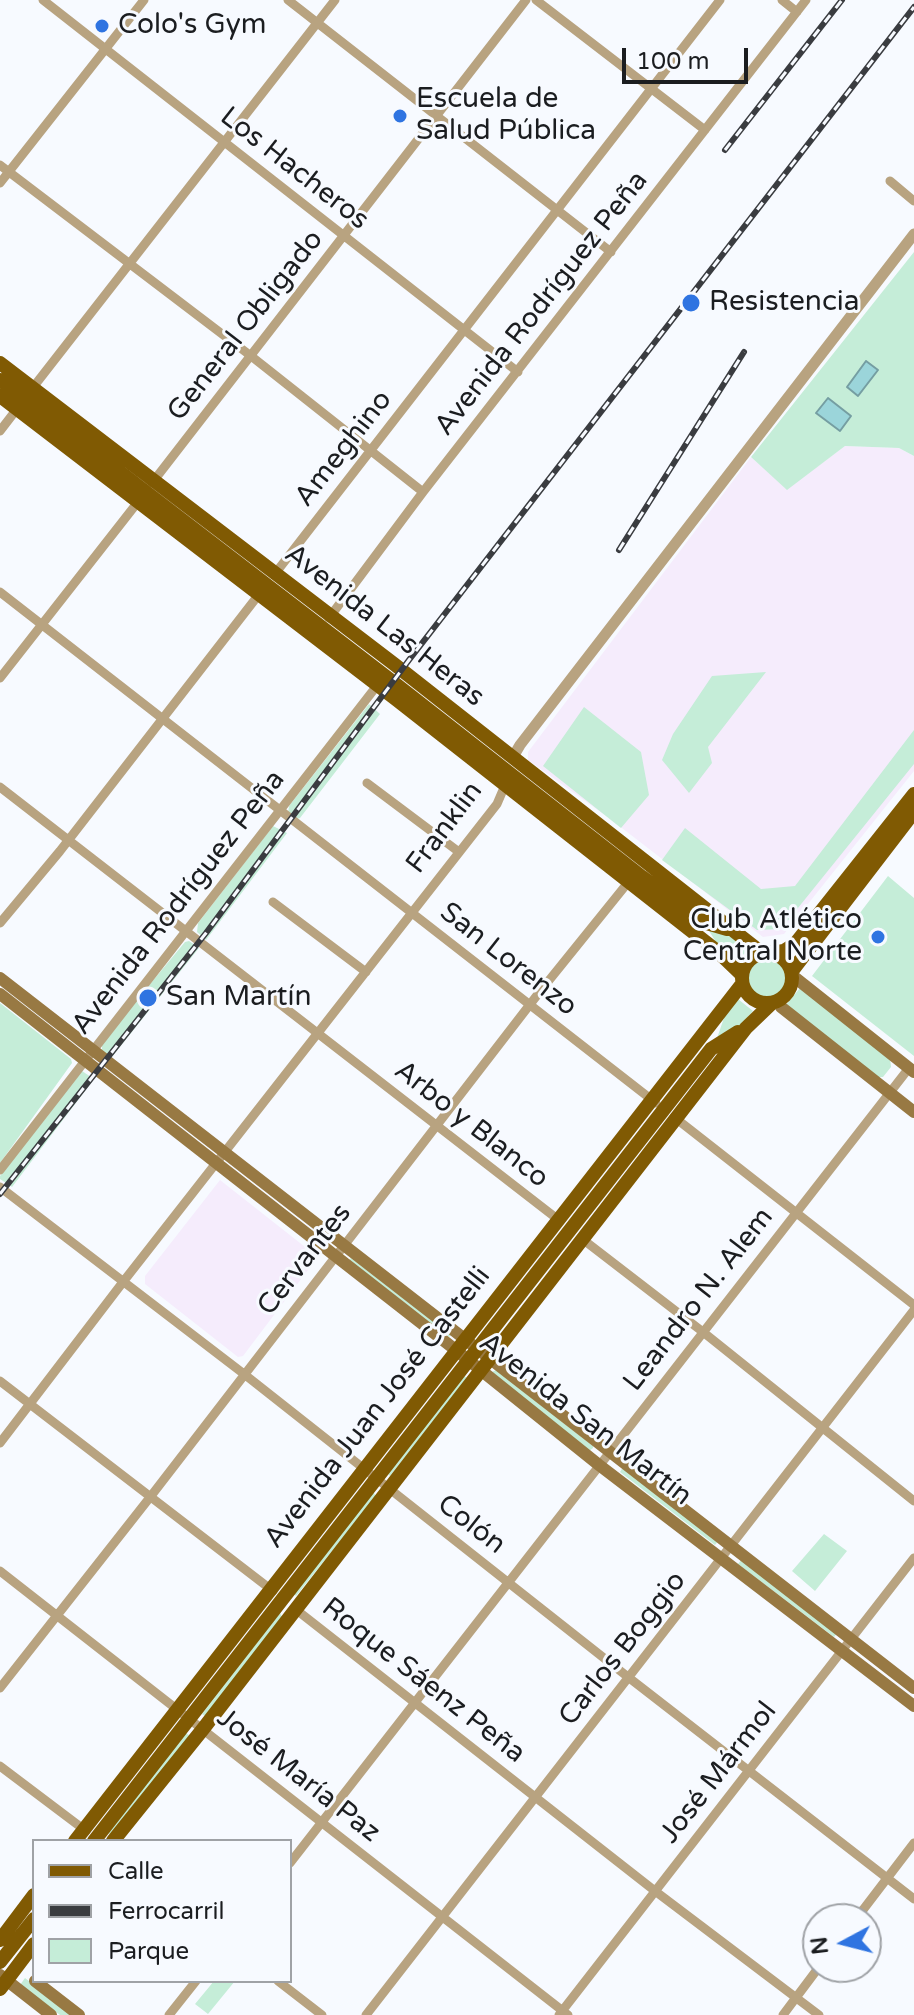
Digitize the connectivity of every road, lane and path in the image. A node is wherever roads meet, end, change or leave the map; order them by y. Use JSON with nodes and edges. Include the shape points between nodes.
{"nodes":[{"id":1,"x":43,"y":0,"type":"edge"},
{"id":2,"x":144,"y":0,"type":"edge"},
{"id":3,"x":288,"y":0,"type":"edge"},
{"id":4,"x":335,"y":0,"type":"edge"},
{"id":5,"x":526,"y":0,"type":"edge"},
{"id":6,"x":536,"y":0,"type":"edge"},
{"id":7,"x":720,"y":0,"type":"edge"},
{"id":8,"x":782,"y":0,"type":"edge"},
{"id":9,"x":806,"y":0,"type":"edge"},
{"id":10,"x":797,"y":12,"type":"junction"},
{"id":11,"x":317,"y":23,"type":"junction"},
{"id":12,"x":106,"y":50,"type":"junction"},
{"id":13,"x":650,"y":90,"type":"junction"},
{"id":14,"x":437,"y":115,"type":"junction"},
{"id":15,"x":705,"y":130,"type":"junction"},
{"id":16,"x":224,"y":142,"type":"junction"},
{"id":17,"x":4,"y":168,"type":"edge"},
{"id":18,"x":890,"y":181,"type":"dead end"},
{"id":19,"x":0,"y":183,"type":"edge"},
{"id":20,"x":914,"y":201,"type":"edge"},
{"id":21,"x":558,"y":210,"type":"junction"},
{"id":22,"x":914,"y":234,"type":"edge"},
{"id":23,"x":344,"y":236,"type":"junction"},
{"id":24,"x":611,"y":252,"type":"junction"},
{"id":25,"x":131,"y":263,"type":"junction"},
{"id":26,"x":465,"y":330,"type":"junction"},
{"id":27,"x":251,"y":356,"type":"junction"},
{"id":28,"x":0,"y":363,"type":"edge"},
{"id":29,"x":518,"y":372,"type":"junction"},
{"id":30,"x":0,"y":380,"type":"edge"},
{"id":31,"x":0,"y":396,"type":"edge"},
{"id":32,"x":24,"y":399,"type":"junction"},
{"id":33,"x":0,"y":431,"type":"edge"},
{"id":34,"x":372,"y":451,"type":"junction"},
{"id":35,"x":145,"y":492,"type":"junction"},
{"id":36,"x":423,"y":492,"type":"junction"},
{"id":37,"x":267,"y":585,"type":"junction"},
{"id":38,"x":0,"y":592,"type":"edge"},
{"id":39,"x":42,"y":625,"type":"junction"},
{"id":40,"x":322,"y":627,"type":"junction"},
{"id":41,"x":385,"y":675,"type":"junction"},
{"id":42,"x":0,"y":678,"type":"edge"},
{"id":43,"x":163,"y":718,"type":"junction"},
{"id":44,"x":513,"y":757,"type":"junction"},
{"id":45,"x":507,"y":780,"type":"junction"},
{"id":46,"x":367,"y":783,"type":"dead end"},
{"id":47,"x":0,"y":787,"type":"edge"},
{"id":48,"x":914,"y":794,"type":"edge"},
{"id":49,"x":279,"y":811,"type":"junction"},
{"id":50,"x":914,"y":812,"type":"edge"},
{"id":51,"x":68,"y":841,"type":"junction"},
{"id":52,"x":459,"y":852,"type":"junction"},
{"id":53,"x":636,"y":872,"type":"junction"},
{"id":54,"x":273,"y":902,"type":"dead end"},
{"id":55,"x":411,"y":913,"type":"junction"},
{"id":56,"x":703,"y":922,"type":"junction"},
{"id":57,"x":0,"y":923,"type":"edge"},
{"id":58,"x":186,"y":931,"type":"junction"},
{"id":59,"x":735,"y":932,"type":"junction"},
{"id":60,"x":717,"y":951,"type":"junction"},
{"id":61,"x":765,"y":953,"type":"junction"},
{"id":62,"x":366,"y":972,"type":"junction"},
{"id":63,"x":792,"y":974,"type":"junction"},
{"id":64,"x":0,"y":978,"type":"edge"},
{"id":65,"x":742,"y":979,"type":"junction"},
{"id":66,"x":0,"y":994,"type":"edge"},
{"id":67,"x":775,"y":1003,"type":"junction"},
{"id":68,"x":530,"y":1005,"type":"junction"},
{"id":69,"x":724,"y":1009,"type":"junction"},
{"id":70,"x":49,"y":1024,"type":"junction"},
{"id":71,"x":746,"y":1028,"type":"junction"},
{"id":72,"x":317,"y":1034,"type":"junction"},
{"id":73,"x":93,"y":1049,"type":"junction"},
{"id":74,"x":711,"y":1049,"type":"junction"},
{"id":75,"x":85,"y":1060,"type":"junction"},
{"id":76,"x":911,"y":1070,"type":"edge"},
{"id":77,"x":888,"y":1093,"type":"junction"},
{"id":78,"x":664,"y":1109,"type":"junction"},
{"id":79,"x":914,"y":1112,"type":"edge"},
{"id":80,"x":436,"y":1125,"type":"junction"},
{"id":81,"x":221,"y":1158,"type":"junction"},
{"id":82,"x":0,"y":1170,"type":"edge"},
{"id":83,"x":0,"y":1187,"type":"edge"},
{"id":84,"x":795,"y":1212,"type":"junction"},
{"id":85,"x":569,"y":1228,"type":"junction"},
{"id":86,"x":345,"y":1245,"type":"junction"},
{"id":87,"x":335,"y":1258,"type":"junction"},
{"id":88,"x":123,"y":1282,"type":"junction"},
{"id":89,"x":914,"y":1307,"type":"edge"},
{"id":90,"x":703,"y":1332,"type":"junction"},
{"id":91,"x":474,"y":1355,"type":"junction"},
{"id":92,"x":244,"y":1374,"type":"junction"},
{"id":93,"x":0,"y":1381,"type":"edge"},
{"id":94,"x":31,"y":1405,"type":"junction"},
{"id":95,"x":821,"y":1429,"type":"junction"},
{"id":96,"x":0,"y":1443,"type":"edge"},
{"id":97,"x":609,"y":1452,"type":"junction"},
{"id":98,"x":599,"y":1465,"type":"junction"},
{"id":99,"x":364,"y":1469,"type":"junction"},
{"id":100,"x":382,"y":1483,"type":"junction"},
{"id":101,"x":151,"y":1496,"type":"junction"},
{"id":102,"x":914,"y":1501,"type":"edge"},
{"id":103,"x":732,"y":1544,"type":"junction"},
{"id":104,"x":722,"y":1557,"type":"junction"},
{"id":105,"x":914,"y":1558,"type":"edge"},
{"id":106,"x":0,"y":1571,"type":"edge"},
{"id":107,"x":509,"y":1583,"type":"junction"},
{"id":108,"x":270,"y":1589,"type":"junction"},
{"id":109,"x":289,"y":1604,"type":"junction"},
{"id":110,"x":57,"y":1615,"type":"junction"},
{"id":111,"x":852,"y":1638,"type":"junction"},
{"id":112,"x":843,"y":1650,"type":"junction"},
{"id":113,"x":628,"y":1677,"type":"junction"},
{"id":114,"x":0,"y":1688,"type":"edge"},
{"id":115,"x":914,"y":1688,"type":"edge"},
{"id":116,"x":414,"y":1702,"type":"junction"},
{"id":117,"x":914,"y":1706,"type":"edge"},
{"id":118,"x":177,"y":1710,"type":"junction"},
{"id":119,"x":190,"y":1720,"type":"junction"},
{"id":120,"x":203,"y":1729,"type":"junction"},
{"id":121,"x":0,"y":1766,"type":"edge"},
{"id":122,"x":748,"y":1768,"type":"junction"},
{"id":123,"x":535,"y":1798,"type":"junction"},
{"id":124,"x":322,"y":1823,"type":"junction"},
{"id":125,"x":89,"y":1838,"type":"edge"},
{"id":126,"x":115,"y":1839,"type":"edge"},
{"id":127,"x":914,"y":1843,"type":"edge"},
{"id":128,"x":292,"y":1860,"type":"edge"},
{"id":129,"x":888,"y":1878,"type":"junction"},
{"id":130,"x":655,"y":1891,"type":"junction"},
{"id":131,"x":32,"y":1898,"type":"edge"},
{"id":132,"x":914,"y":1899,"type":"edge"},
{"id":133,"x":868,"y":1903,"type":"edge"},
{"id":134,"x":443,"y":1917,"type":"junction"},
{"id":135,"x":32,"y":1921,"type":"edge"},
{"id":136,"x":0,"y":1940,"type":"edge"},
{"id":137,"x":32,"y":1947,"type":"edge"},
{"id":138,"x":1,"y":1958,"type":"edge"},
{"id":139,"x":17,"y":1967,"type":"junction"},
{"id":140,"x":32,"y":1978,"type":"edge"},
{"id":141,"x":2,"y":1982,"type":"edge"},
{"id":142,"x":39,"y":1983,"type":"edge"},
{"id":143,"x":194,"y":1983,"type":"edge"},
{"id":144,"x":281,"y":1983,"type":"edge"},
{"id":145,"x":807,"y":1983,"type":"edge"},
{"id":146,"x":796,"y":1997,"type":"junction"},
{"id":147,"x":563,"y":2014,"type":"edge"},
{"id":148,"x":51,"y":2015,"type":"edge"},
{"id":149,"x":79,"y":2015,"type":"edge"},
{"id":150,"x":169,"y":2015,"type":"edge"},
{"id":151,"x":322,"y":2015,"type":"edge"},
{"id":152,"x":366,"y":2015,"type":"edge"},
{"id":153,"x":783,"y":2015,"type":"edge"},
{"id":154,"x":819,"y":2015,"type":"edge"}],
"edges":[{"from":1,"to":12,"type":"street","name":"Los Hacheros"},
{"from":2,"to":12,"type":"street"},
{"from":3,"to":11,"type":"street"},
{"from":4,"to":11,"type":"street"},
{"from":5,"to":14,"type":"street","name":"General Obligado"},
{"from":6,"to":13,"type":"street"},
{"from":7,"to":13,"type":"street","name":"Ameghino"},
{"from":8,"to":10,"type":"street"},
{"from":9,"to":10,"type":"street","name":"Avenida Rodríguez Peña"},
{"from":10,"to":15,"type":"street","name":"Avenida Rodríguez Peña"},
{"from":11,"to":14,"type":"street"},
{"from":11,"to":16,"type":"street"},
{"from":12,"to":16,"type":"street","name":"Los Hacheros"},
{"from":12,"to":17,"type":"street"},
{"from":13,"to":15,"type":"street"},
{"from":13,"to":21,"type":"street","name":"Ameghino"},
{"from":14,"to":21,"type":"street"},
{"from":14,"to":23,"type":"street","name":"General Obligado"},
{"from":15,"to":24,"type":"street","name":"Avenida Rodríguez Peña"},
{"from":16,"to":23,"type":"street","name":"Los Hacheros"},
{"from":16,"to":25,"type":"street"},
{"from":17,"to":19,"type":"street"},
{"from":17,"to":25,"type":"street"},
{"from":18,"to":20,"type":"street"},
{"from":21,"to":24,"type":"street"},
{"from":21,"to":26,"type":"street","name":"Ameghino"},
{"from":22,"to":44,"type":"street","name":"Franklin"},
{"from":23,"to":26,"type":"street","name":"Los Hacheros"},
{"from":23,"to":27,"type":"street","name":"General Obligado"},
{"from":24,"to":29,"type":"street","name":"Avenida Rodríguez Peña"},
{"from":25,"to":27,"type":"street"},
{"from":25,"to":32,"type":"street"},
{"from":26,"to":29,"type":"street","name":"Los Hacheros"},
{"from":26,"to":34,"type":"street","name":"Ameghino"},
{"from":27,"to":34,"type":"street"},
{"from":27,"to":35,"type":"street","name":"General Obligado"},
{"from":28,"to":32,"type":"main road","name":"Avenida Las Heras"},
{"from":29,"to":36,"type":"street","name":"Avenida Rodríguez Peña"},
{"from":30,"to":32,"type":"main road","name":"Avenida Las Heras"},
{"from":31,"to":32,"type":"main road","name":"Avenida Las Heras"},
{"from":32,"to":33,"type":"street"},
{"from":32,"to":35,"type":"main road","name":"Avenida Las Heras"},
{"from":34,"to":36,"type":"street"},
{"from":34,"to":37,"type":"street","name":"Ameghino"},
{"from":35,"to":37,"type":"main road","name":"Avenida Las Heras"},
{"from":35,"to":39,"type":"street","name":"General Obligado"},
{"from":36,"to":40,"type":"street","name":"Avenida Rodríguez Peña"},
{"from":37,"to":40,"type":"main road","name":"Avenida Las Heras"},
{"from":37,"to":43,"type":"street","name":"Ameghino"},
{"from":38,"to":39,"type":"street","name":"San Lorenzo"},
{"from":39,"to":42,"type":"street","name":"General Obligado"},
{"from":39,"to":43,"type":"street","name":"San Lorenzo"},
{"from":40,"to":41,"type":"main road","name":"Avenida Las Heras"},
{"from":41,"to":44,"type":"main road","name":"Avenida Las Heras"},
{"from":41,"to":45,"type":"main road","name":"Avenida Las Heras"},
{"from":41,"to":49,"type":"street","name":"Avenida Rodríguez Peña"},
{"from":43,"to":49,"type":"street","name":"San Lorenzo"},
{"from":43,"to":51,"type":"street","name":"Ameghino"},
{"from":44,"to":45,"type":"street","name":"Franklin"},
{"from":44,"to":53,"type":"main road","name":"Avenida Las Heras"},
{"from":45,"to":52,"type":"street","name":"Franklin","via":[[497,804]]},
{"from":45,"to":53,"type":"main road","name":"Avenida Las Heras"},
{"from":46,"to":52,"type":"street"},
{"from":47,"to":51,"type":"street","name":"Arbo y Blanco"},
{"from":48,"to":61,"type":"main road","via":[[795,944]]},
{"from":49,"to":55,"type":"street","name":"San Lorenzo"},
{"from":49,"to":58,"type":"street","name":"Avenida Rodríguez Peña"},
{"from":50,"to":63,"type":"main road"},
{"from":51,"to":57,"type":"street","name":"Ameghino"},
{"from":51,"to":58,"type":"street","name":"Arbo y Blanco"},
{"from":52,"to":55,"type":"street","name":"Franklin"},
{"from":53,"to":56,"type":"main road","name":"Avenida Las Heras"},
{"from":53,"to":59,"type":"main road","name":"Avenida Las Heras"},
{"from":53,"to":60,"type":"main road","name":"Avenida Las Heras"},
{"from":53,"to":68,"type":"street","name":"Cervantes"},
{"from":54,"to":62,"type":"street"},
{"from":55,"to":62,"type":"street","name":"Franklin"},
{"from":55,"to":68,"type":"street","name":"San Lorenzo"},
{"from":56,"to":59,"type":"main road","name":"Avenida Las Heras"},
{"from":56,"to":60,"type":"main road","name":"Avenida Las Heras"},
{"from":58,"to":72,"type":"street","name":"Arbo y Blanco"},
{"from":58,"to":73,"type":"street","name":"Avenida Rodríguez Peña"},
{"from":59,"to":61,"type":"main road","name":"Avenida Las Heras"},
{"from":60,"to":65,"type":"main road","name":"Avenida Las Heras"},
{"from":61,"to":63,"type":"main road","via":[[783,958]]},
{"from":61,"to":65,"type":"main road","via":[[749,961]]},
{"from":62,"to":72,"type":"street","name":"Franklin"},
{"from":63,"to":67,"type":"main road","via":[[788,994]]},
{"from":63,"to":76,"type":"main road"},
{"from":64,"to":70,"type":"main road","name":"Avenida San Martín"},
{"from":65,"to":67,"type":"main road","via":[[753,999]]},
{"from":65,"to":69,"type":"main road","name":"Avenida Juan José Castelli"},
{"from":66,"to":70,"type":"main road","name":"Avenida San Martín"},
{"from":67,"to":71,"type":"main road","name":"Avenida Juan José Castelli"},
{"from":67,"to":77,"type":"main road"},
{"from":68,"to":78,"type":"street","name":"San Lorenzo"},
{"from":68,"to":80,"type":"street","name":"Cervantes"},
{"from":69,"to":74,"type":"main road","name":"Avenida Juan José Castelli"},
{"from":69,"to":78,"type":"main road","name":"Avenida Juan José Castelli"},
{"from":70,"to":73,"type":"main road","name":"Avenida San Martín"},
{"from":70,"to":75,"type":"main road","name":"Avenida San Martín"},
{"from":71,"to":74,"type":"main road","name":"Avenida Juan José Castelli"},
{"from":71,"to":78,"type":"main road","name":"Avenida Juan José Castelli"},
{"from":72,"to":80,"type":"street","name":"Arbo y Blanco"},
{"from":72,"to":81,"type":"street","name":"Franklin"},
{"from":73,"to":75,"type":"street","name":"Avenida Rodríguez Peña"},
{"from":73,"to":81,"type":"main road","name":"Avenida San Martín"},
{"from":74,"to":78,"type":"main road","name":"Avenida Juan José Castelli"},
{"from":75,"to":81,"type":"main road","name":"Avenida San Martín"},
{"from":75,"to":82,"type":"street","name":"Avenida Rodríguez Peña"},
{"from":76,"to":77,"type":"street","name":"Leandro N. Alem"},
{"from":77,"to":79,"type":"main road"},
{"from":77,"to":84,"type":"street","name":"Leandro N. Alem"},
{"from":78,"to":84,"type":"street","name":"San Lorenzo"},
{"from":78,"to":85,"type":"main road","name":"Avenida Juan José Castelli"},
{"from":80,"to":85,"type":"street","name":"Arbo y Blanco"},
{"from":80,"to":86,"type":"street","name":"Cervantes"},
{"from":81,"to":86,"type":"main road","name":"Avenida San Martín"},
{"from":81,"to":87,"type":"main road","name":"Avenida San Martín"},
{"from":81,"to":88,"type":"street","name":"Franklin"},
{"from":83,"to":88,"type":"street","name":"Colón"},
{"from":84,"to":89,"type":"street","name":"San Lorenzo"},
{"from":84,"to":90,"type":"street","name":"Leandro N. Alem"},
{"from":85,"to":90,"type":"street","name":"Arbo y Blanco"},
{"from":85,"to":91,"type":"main road","name":"Avenida Juan José Castelli"},
{"from":86,"to":87,"type":"street","name":"Cervantes"},
{"from":86,"to":91,"type":"main road","name":"Avenida San Martín"},
{"from":87,"to":91,"type":"main road","name":"Avenida San Martín"},
{"from":87,"to":92,"type":"street","name":"Cervantes"},
{"from":88,"to":92,"type":"street","name":"Colón"},
{"from":88,"to":94,"type":"street","name":"Franklin"},
{"from":89,"to":95,"type":"street","name":"Carlos Boggio"},
{"from":90,"to":95,"type":"street","name":"Arbo y Blanco"},
{"from":90,"to":97,"type":"street","name":"Leandro N. Alem"},
{"from":91,"to":97,"type":"main road","name":"Avenida San Martín"},
{"from":91,"to":98,"type":"main road","name":"Avenida San Martín"},
{"from":91,"to":99,"type":"main road","name":"Avenida Juan José Castelli"},
{"from":91,"to":100,"type":"main road","name":"Avenida Juan José Castelli"},
{"from":92,"to":99,"type":"street","name":"Colón"},
{"from":92,"to":101,"type":"street","name":"Cervantes"},
{"from":93,"to":94,"type":"street","name":"Roque Sáenz Peña"},
{"from":94,"to":96,"type":"street","name":"Franklin"},
{"from":94,"to":101,"type":"street","name":"Roque Sáenz Peña"},
{"from":95,"to":102,"type":"street","name":"Arbo y Blanco"},
{"from":95,"to":103,"type":"street","name":"Carlos Boggio"},
{"from":97,"to":98,"type":"street","name":"Leandro N. Alem"},
{"from":97,"to":103,"type":"main road","name":"Avenida San Martín"},
{"from":98,"to":104,"type":"main road","name":"Avenida San Martín"},
{"from":98,"to":107,"type":"street","name":"Leandro N. Alem"},
{"from":99,"to":100,"type":"street","name":"Colón"},
{"from":99,"to":108,"type":"main road","name":"Avenida Juan José Castelli"},
{"from":100,"to":107,"type":"street","name":"Colón"},
{"from":100,"to":109,"type":"main road","name":"Avenida Juan José Castelli"},
{"from":101,"to":108,"type":"street","name":"Roque Sáenz Peña"},
{"from":101,"to":110,"type":"street","name":"Cervantes"},
{"from":103,"to":104,"type":"street","name":"Carlos Boggio"},
{"from":103,"to":111,"type":"main road","name":"Avenida San Martín"},
{"from":104,"to":112,"type":"main road","name":"Avenida San Martín"},
{"from":104,"to":113,"type":"street","name":"Carlos Boggio"},
{"from":105,"to":111,"type":"street","name":"José Mármol"},
{"from":106,"to":110,"type":"street","name":"José María Paz"},
{"from":107,"to":113,"type":"street","name":"Colón"},
{"from":107,"to":116,"type":"street","name":"Leandro N. Alem"},
{"from":108,"to":109,"type":"street","name":"Roque Sáenz Peña"},
{"from":108,"to":118,"type":"main road","name":"Avenida Juan José Castelli"},
{"from":109,"to":116,"type":"street","name":"Roque Sáenz Peña"},
{"from":109,"to":119,"type":"main road","name":"Avenida Juan José Castelli"},
{"from":109,"to":120,"type":"main road","name":"Avenida Juan José Castelli"},
{"from":110,"to":114,"type":"street","name":"Cervantes"},
{"from":110,"to":118,"type":"street","name":"José María Paz"},
{"from":111,"to":112,"type":"street","name":"José Mármol"},
{"from":111,"to":115,"type":"main road","name":"Avenida San Martín"},
{"from":112,"to":117,"type":"main road","name":"Avenida San Martín"},
{"from":112,"to":122,"type":"street","name":"José Mármol"},
{"from":113,"to":122,"type":"street","name":"Colón"},
{"from":113,"to":123,"type":"street","name":"Carlos Boggio"},
{"from":116,"to":123,"type":"street","name":"Roque Sáenz Peña"},
{"from":116,"to":124,"type":"street","name":"Leandro N. Alem"},
{"from":118,"to":119,"type":"street","name":"José María Paz"},
{"from":118,"to":125,"type":"main road","name":"Avenida Juan José Castelli"},
{"from":119,"to":120,"type":"street","name":"José María Paz"},
{"from":119,"to":125,"type":"main road","name":"Avenida Juan José Castelli"},
{"from":120,"to":124,"type":"street","name":"José María Paz"},
{"from":120,"to":126,"type":"main road","name":"Avenida Juan José Castelli"},
{"from":121,"to":125,"type":"street"},
{"from":122,"to":129,"type":"street","name":"Colón"},
{"from":122,"to":130,"type":"street","name":"José Mármol"},
{"from":123,"to":130,"type":"street","name":"Roque Sáenz Peña"},
{"from":123,"to":134,"type":"street","name":"Carlos Boggio"},
{"from":124,"to":128,"type":"street","name":"Leandro N. Alem"},
{"from":124,"to":134,"type":"street","name":"José María Paz"},
{"from":127,"to":129,"type":"street"},
{"from":129,"to":132,"type":"street","name":"Colón"},
{"from":129,"to":133,"type":"street"},
{"from":130,"to":146,"type":"street","name":"Roque Sáenz Peña"},
{"from":130,"to":147,"type":"street","name":"José Mármol"},
{"from":131,"to":136,"type":"main road"},
{"from":134,"to":147,"type":"street","name":"José María Paz"},
{"from":134,"to":152,"type":"street","name":"Carlos Boggio"},
{"from":135,"to":138,"type":"main road"},
{"from":137,"to":139,"type":"main road"},
{"from":138,"to":139,"type":"main road"},
{"from":139,"to":140,"type":"main road"},
{"from":139,"to":141,"type":"main road"},
{"from":141,"to":148,"type":"main road"},
{"from":142,"to":149,"type":"main road"},
{"from":143,"to":150,"type":"street"},
{"from":144,"to":151,"type":"street"},
{"from":145,"to":146,"type":"street"},
{"from":146,"to":153,"type":"street"},
{"from":146,"to":154,"type":"street","name":"Roque Sáenz Peña"}]}
